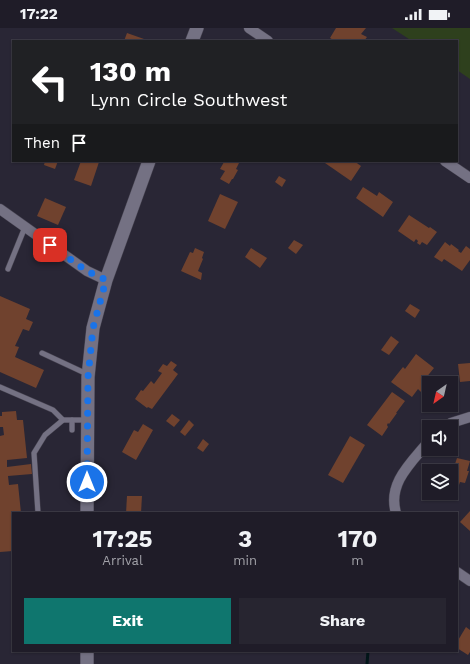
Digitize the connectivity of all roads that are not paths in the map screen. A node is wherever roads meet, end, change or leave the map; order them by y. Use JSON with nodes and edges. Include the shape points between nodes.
{"nodes":[{"id":1,"x":197,"y":28,"type":"edge"},
{"id":2,"x":249,"y":28,"type":"edge"},
{"id":3,"x":192,"y":40,"type":"edge"},
{"id":4,"x":267,"y":40,"type":"edge"},
{"id":5,"x":149,"y":162,"type":"edge"},
{"id":6,"x":446,"y":162,"type":"edge"},
{"id":7,"x":470,"y":178,"type":"edge"},
{"id":8,"x":0,"y":209,"type":"edge"},
{"id":9,"x":25,"y":227,"type":"junction"},
{"id":10,"x":8,"y":269,"type":"dead end"},
{"id":11,"x":106,"y":280,"type":"junction"},
{"id":12,"x":42,"y":353,"type":"dead end"},
{"id":13,"x":88,"y":374,"type":"junction"},
{"id":14,"x":0,"y":387,"type":"edge"},
{"id":15,"x":470,"y":417,"type":"edge"},
{"id":16,"x":63,"y":420,"type":"junction"},
{"id":17,"x":72,"y":420,"type":"junction"},
{"id":18,"x":87,"y":420,"type":"junction"},
{"id":19,"x":458,"y":420,"type":"edge"},
{"id":20,"x":72,"y":430,"type":"dead end"},
{"id":21,"x":422,"y":450,"type":"edge"},
{"id":22,"x":38,"y":512,"type":"edge"},
{"id":23,"x":87,"y":512,"type":"edge"},
{"id":24,"x":396,"y":512,"type":"edge"},
{"id":25,"x":458,"y":573,"type":"edge"},
{"id":26,"x":470,"y":581,"type":"edge"},
{"id":27,"x":87,"y":652,"type":"edge"},
{"id":28,"x":87,"y":664,"type":"edge"}],
"edges":[{"from":1,"to":3,"type":"street"},
{"from":2,"to":4,"type":"street"},
{"from":5,"to":11,"type":"street"},
{"from":6,"to":7,"type":"street"},
{"from":8,"to":9,"type":"street"},
{"from":9,"to":10,"type":"lane"},
{"from":9,"to":11,"type":"street","via":[[87,271]]},
{"from":11,"to":13,"type":"street","via":[[93,328]]},
{"from":12,"to":13,"type":"lane"},
{"from":13,"to":18,"type":"street"},
{"from":14,"to":16,"type":"lane","via":[[53,410]]},
{"from":15,"to":19,"type":"street"},
{"from":16,"to":17,"type":"lane"},
{"from":16,"to":22,"type":"lane","via":[[45,435],[34,453]]},
{"from":17,"to":18,"type":"lane"},
{"from":17,"to":20,"type":"lane"},
{"from":18,"to":23,"type":"street"},
{"from":21,"to":24,"type":"street","via":[[400,477],[394,500]]},
{"from":25,"to":26,"type":"street"},
{"from":27,"to":28,"type":"street"}]}
